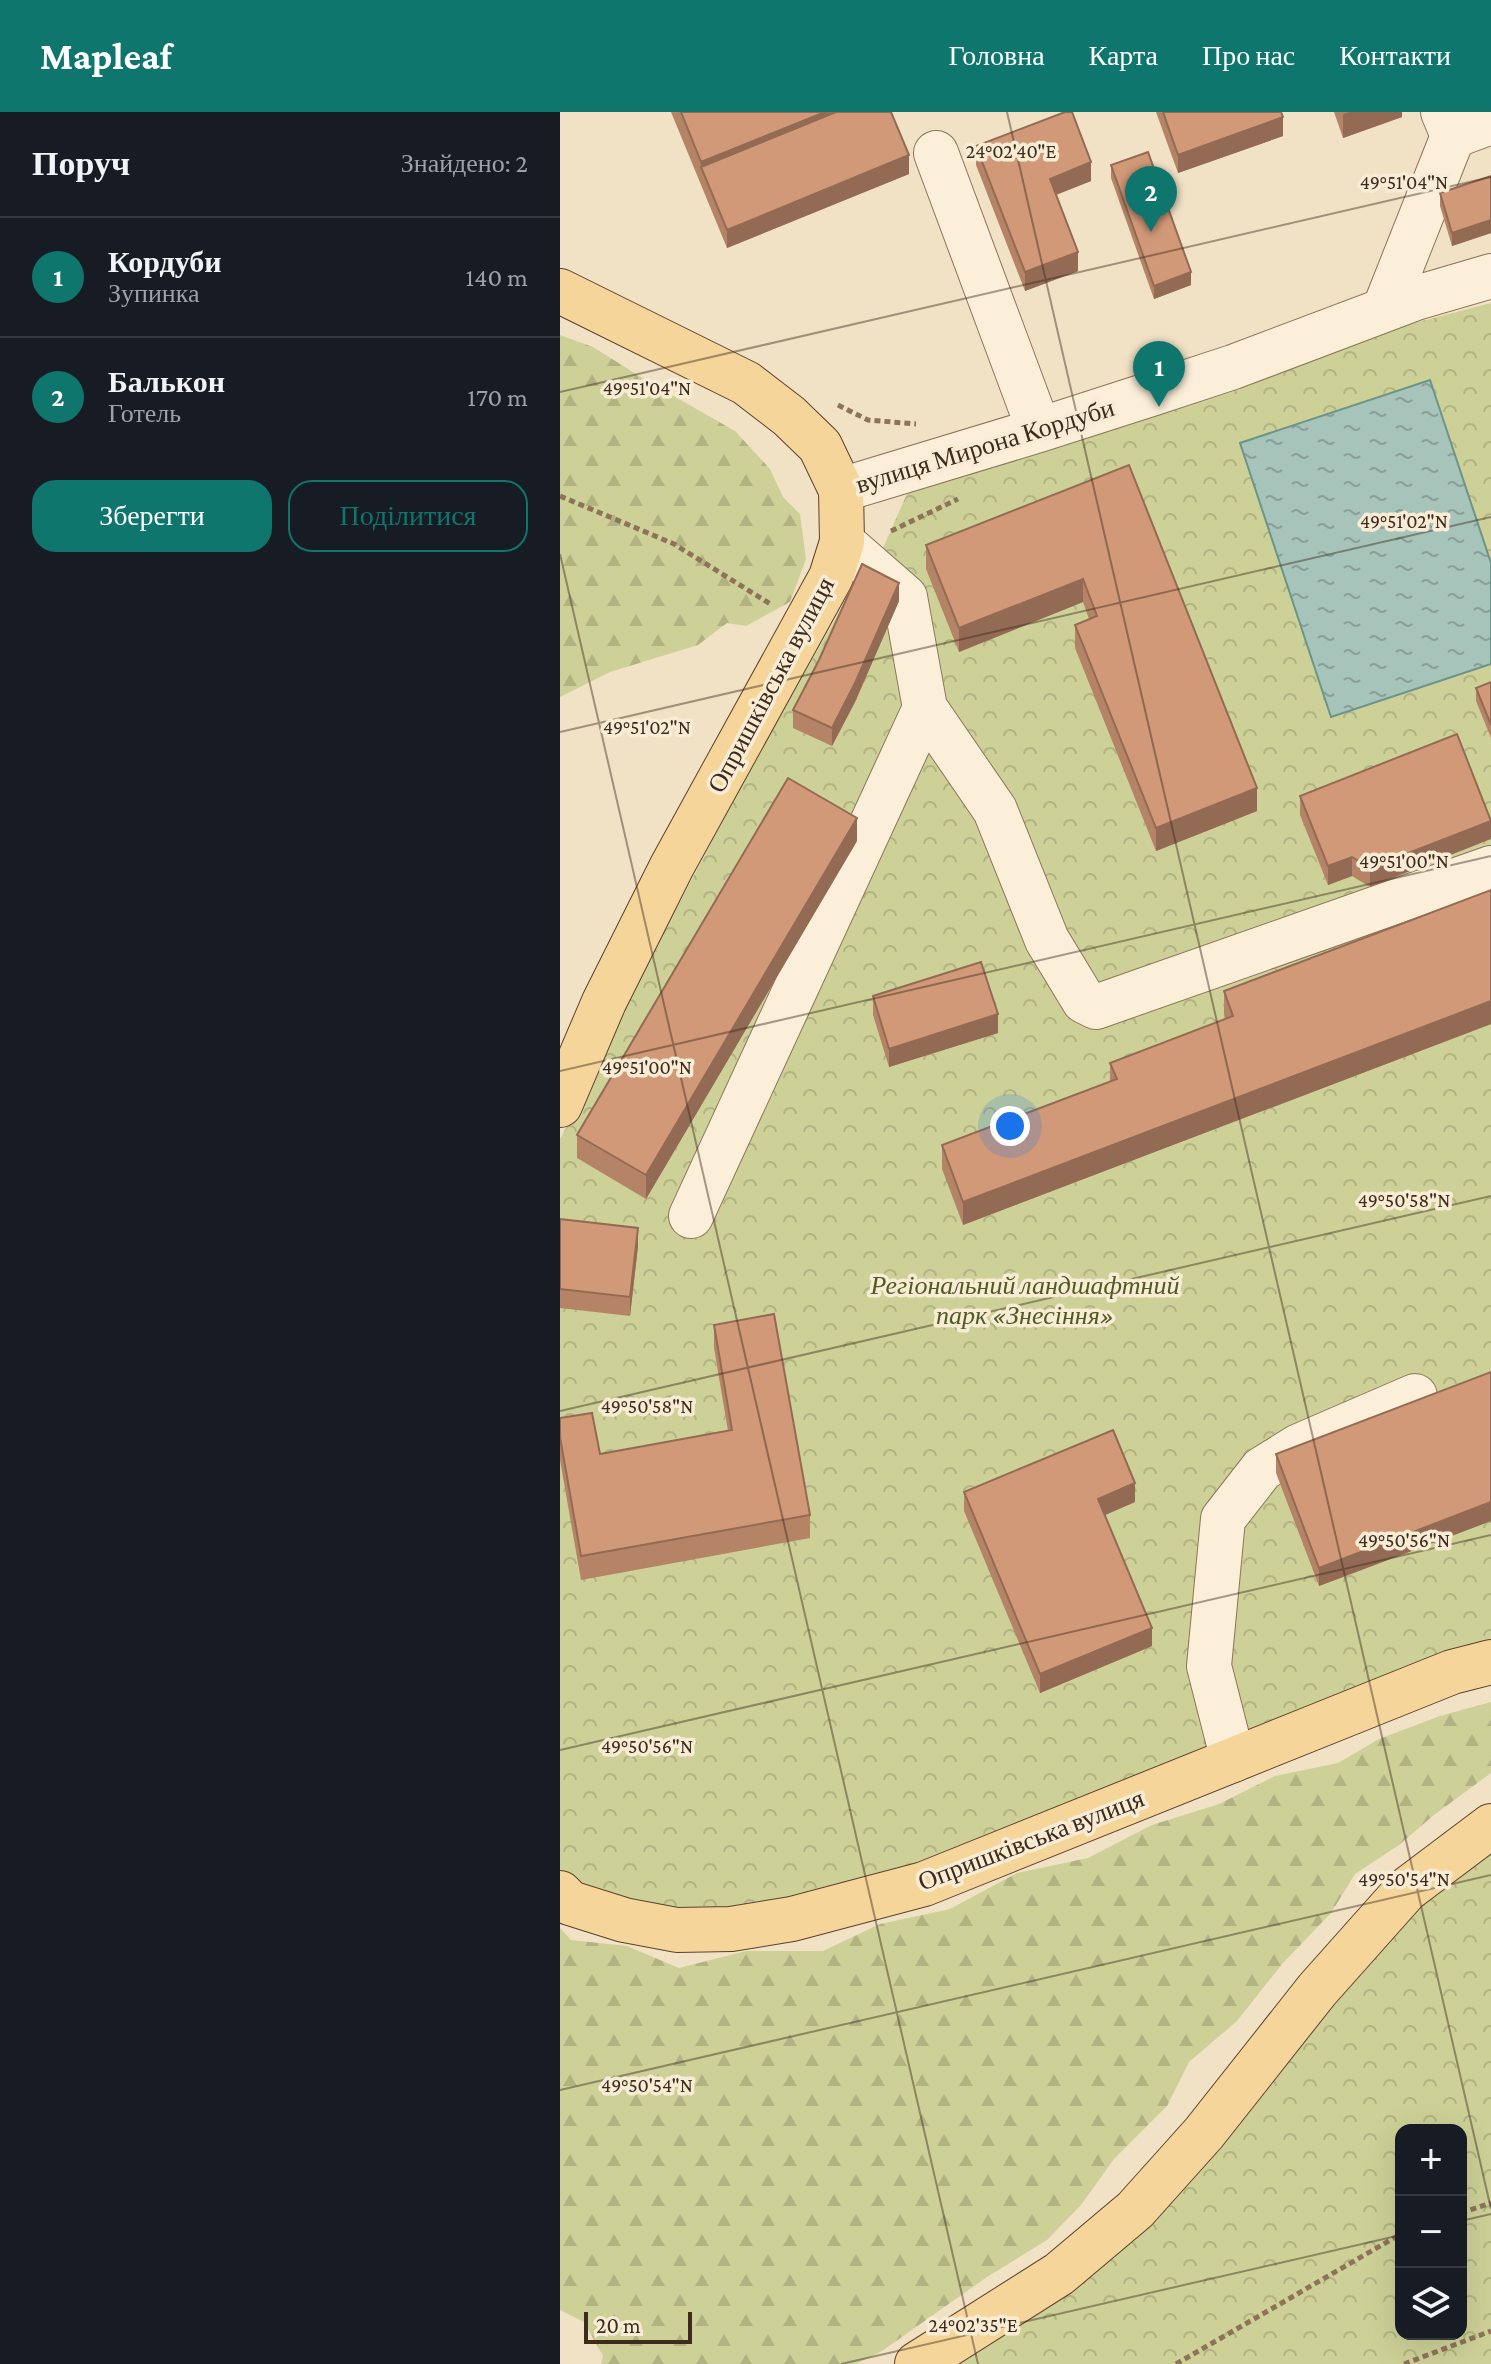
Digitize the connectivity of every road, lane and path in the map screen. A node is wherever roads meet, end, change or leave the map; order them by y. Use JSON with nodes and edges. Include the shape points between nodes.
{"nodes":[{"id":1,"x":1462,"y":123,"type":"edge"},
{"id":2,"x":936,"y":153,"type":"dead end"},
{"id":3,"x":1491,"y":276,"type":"edge"},
{"id":4,"x":560,"y":291,"type":"edge"},
{"id":5,"x":1384,"y":310,"type":"junction"},
{"id":6,"x":826,"y":399,"type":"dead end"},
{"id":7,"x":923,"y":424,"type":"dead end"},
{"id":8,"x":1039,"y":430,"type":"junction"},
{"id":9,"x":841,"y":490,"type":"junction"},
{"id":10,"x":560,"y":496,"type":"edge"},
{"id":11,"x":842,"y":542,"type":"junction"},
{"id":12,"x":773,"y":606,"type":"dead end"},
{"id":13,"x":925,"y":708,"type":"junction"},
{"id":14,"x":1491,"y":868,"type":"edge"},
{"id":15,"x":560,"y":1105,"type":"edge"},
{"id":16,"x":691,"y":1216,"type":"dead end"},
{"id":17,"x":1415,"y":1396,"type":"dead end"},
{"id":18,"x":1491,"y":1662,"type":"edge"},
{"id":19,"x":1233,"y":1760,"type":"junction"},
{"id":20,"x":1491,"y":1826,"type":"edge"},
{"id":21,"x":560,"y":1893,"type":"edge"},
{"id":22,"x":1491,"y":2203,"type":"edge"},
{"id":23,"x":1467,"y":2211,"type":"edge"},
{"id":24,"x":1395,"y":2237,"type":"edge"},
{"id":25,"x":1491,"y":2331,"type":"edge"},
{"id":26,"x":917,"y":2364,"type":"edge"},
{"id":27,"x":1176,"y":2364,"type":"edge"},
{"id":28,"x":1404,"y":2364,"type":"edge"}],
"edges":[{"from":1,"to":5,"type":"street"},
{"from":2,"to":8,"type":"street"},
{"from":3,"to":5,"type":"street","name":"вулиця Мирона Кордуби"},
{"from":4,"to":9,"type":"main road","name":"Опришківська вулиця","via":[[746,383],[820,446]]},
{"from":5,"to":8,"type":"street","name":"вулиця Мирона Кордуби","via":[[1233,367]]},
{"from":6,"to":7,"type":"path","via":[[868,420]]},
{"from":8,"to":9,"type":"street","name":"вулиця Мирона Кордуби"},
{"from":9,"to":11,"type":"main road","name":"Опришківська вулиця"},
{"from":10,"to":12,"type":"path","via":[[674,544]]},
{"from":11,"to":13,"type":"street","via":[[905,597]]},
{"from":11,"to":15,"type":"main road","name":"Опришківська вулиця","via":[[831,577],[672,866]]},
{"from":13,"to":14,"type":"street","via":[[995,810],[1047,940],[1084,1001],[1096,1007]]},
{"from":13,"to":16,"type":"street"},
{"from":17,"to":19,"type":"street","via":[[1299,1446],[1262,1469],[1223,1519],[1209,1666]]},
{"from":18,"to":19,"type":"main road","name":"Опришківська вулиця","via":[[1452,1672]]},
{"from":19,"to":21,"type":"main road","name":"Опришківська вулиця","via":[[924,1884],[792,1919],[731,1929],[677,1930],[570,1903]]},
{"from":20,"to":26,"type":"main road","via":[[1406,1890],[1135,2210],[1059,2274]]},
{"from":22,"to":23,"type":"path"},
{"from":24,"to":27,"type":"path"},
{"from":25,"to":28,"type":"path"}]}
